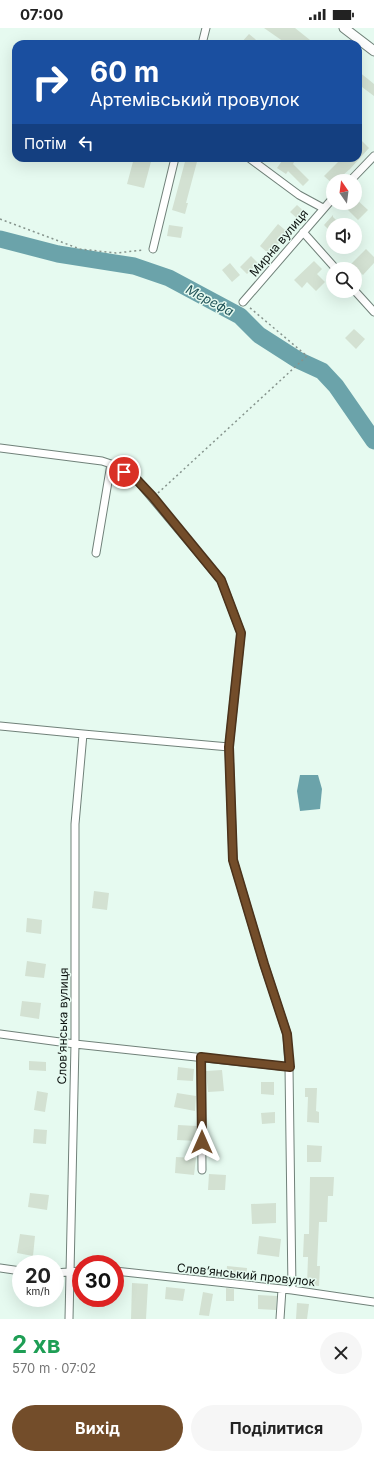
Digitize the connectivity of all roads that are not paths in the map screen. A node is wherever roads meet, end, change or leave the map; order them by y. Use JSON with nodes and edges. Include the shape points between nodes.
{"nodes":[{"id":1,"x":206,"y":28,"type":"edge"},
{"id":2,"x":344,"y":28,"type":"edge"},
{"id":3,"x":203,"y":40,"type":"edge"},
{"id":4,"x":360,"y":40,"type":"edge"},
{"id":5,"x":362,"y":42,"type":"edge"},
{"id":6,"x":374,"y":51,"type":"edge"},
{"id":7,"x":374,"y":156,"type":"edge"},
{"id":8,"x":174,"y":162,"type":"edge"},
{"id":9,"x":254,"y":162,"type":"edge"},
{"id":10,"x":357,"y":174,"type":"edge"},
{"id":11,"x":326,"y":205,"type":"edge"},
{"id":12,"x":323,"y":208,"type":"junction"},
{"id":13,"x":303,"y":232,"type":"junction"},
{"id":14,"x":153,"y":248,"type":"road end"},
{"id":15,"x":330,"y":262,"type":"edge"},
{"id":16,"x":361,"y":298,"type":"edge"},
{"id":17,"x":243,"y":302,"type":"road end"},
{"id":18,"x":374,"y":312,"type":"edge"},
{"id":19,"x":0,"y":448,"type":"edge"},
{"id":20,"x":111,"y":464,"type":"junction"},
{"id":21,"x":96,"y":553,"type":"dead end"},
{"id":22,"x":0,"y":726,"type":"edge"},
{"id":23,"x":82,"y":734,"type":"junction"},
{"id":24,"x":229,"y":747,"type":"junction"},
{"id":25,"x":0,"y":1034,"type":"edge"},
{"id":26,"x":75,"y":1044,"type":"junction"},
{"id":27,"x":201,"y":1057,"type":"junction"},
{"id":28,"x":290,"y":1067,"type":"junction"},
{"id":29,"x":202,"y":1170,"type":"dead end"},
{"id":30,"x":0,"y":1268,"type":"edge"},
{"id":31,"x":12,"y":1270,"type":"edge"},
{"id":32,"x":64,"y":1272,"type":"edge"},
{"id":33,"x":69,"y":1272,"type":"junction"},
{"id":34,"x":72,"y":1272,"type":"edge"},
{"id":35,"x":124,"y":1272,"type":"edge"},
{"id":36,"x":282,"y":1289,"type":"junction"},
{"id":37,"x":292,"y":1290,"type":"junction"},
{"id":38,"x":374,"y":1302,"type":"edge"},
{"id":39,"x":69,"y":1319,"type":"edge"},
{"id":40,"x":280,"y":1319,"type":"edge"}],
"edges":[{"from":1,"to":3,"type":"street"},
{"from":2,"to":4,"type":"street"},
{"from":5,"to":6,"type":"street"},
{"from":7,"to":10,"type":"street"},
{"from":8,"to":14,"type":"street"},
{"from":9,"to":12,"type":"street","via":[[298,195]]},
{"from":11,"to":12,"type":"street","name":"Мирна вулиця"},
{"from":12,"to":13,"type":"street","name":"Мирна вулиця"},
{"from":13,"to":15,"type":"street"},
{"from":13,"to":17,"type":"street","name":"Мирна вулиця"},
{"from":16,"to":18,"type":"street"},
{"from":19,"to":20,"type":"street"},
{"from":20,"to":21,"type":"street"},
{"from":20,"to":24,"type":"street","via":[[137,480],[221,580],[241,633]]},
{"from":22,"to":23,"type":"street"},
{"from":23,"to":24,"type":"street"},
{"from":23,"to":26,"type":"street","name":"Слов’янська вулиця","via":[[75,824]]},
{"from":24,"to":28,"type":"street","via":[[233,860],[287,1034]]},
{"from":25,"to":26,"type":"street"},
{"from":26,"to":27,"type":"street"},
{"from":26,"to":33,"type":"street","name":"Слов’янська вулиця"},
{"from":27,"to":28,"type":"street"},
{"from":27,"to":29,"type":"street"},
{"from":28,"to":37,"type":"street"},
{"from":30,"to":31,"type":"street"},
{"from":32,"to":33,"type":"street"},
{"from":33,"to":34,"type":"street"},
{"from":33,"to":39,"type":"street","name":"Слов’янська вулиця"},
{"from":35,"to":36,"type":"street","name":"Слов’янський провулок"},
{"from":36,"to":37,"type":"street","name":"Слов’янський провулок"},
{"from":36,"to":40,"type":"street"},
{"from":37,"to":38,"type":"street","name":"Слов’янський провулок"}]}
